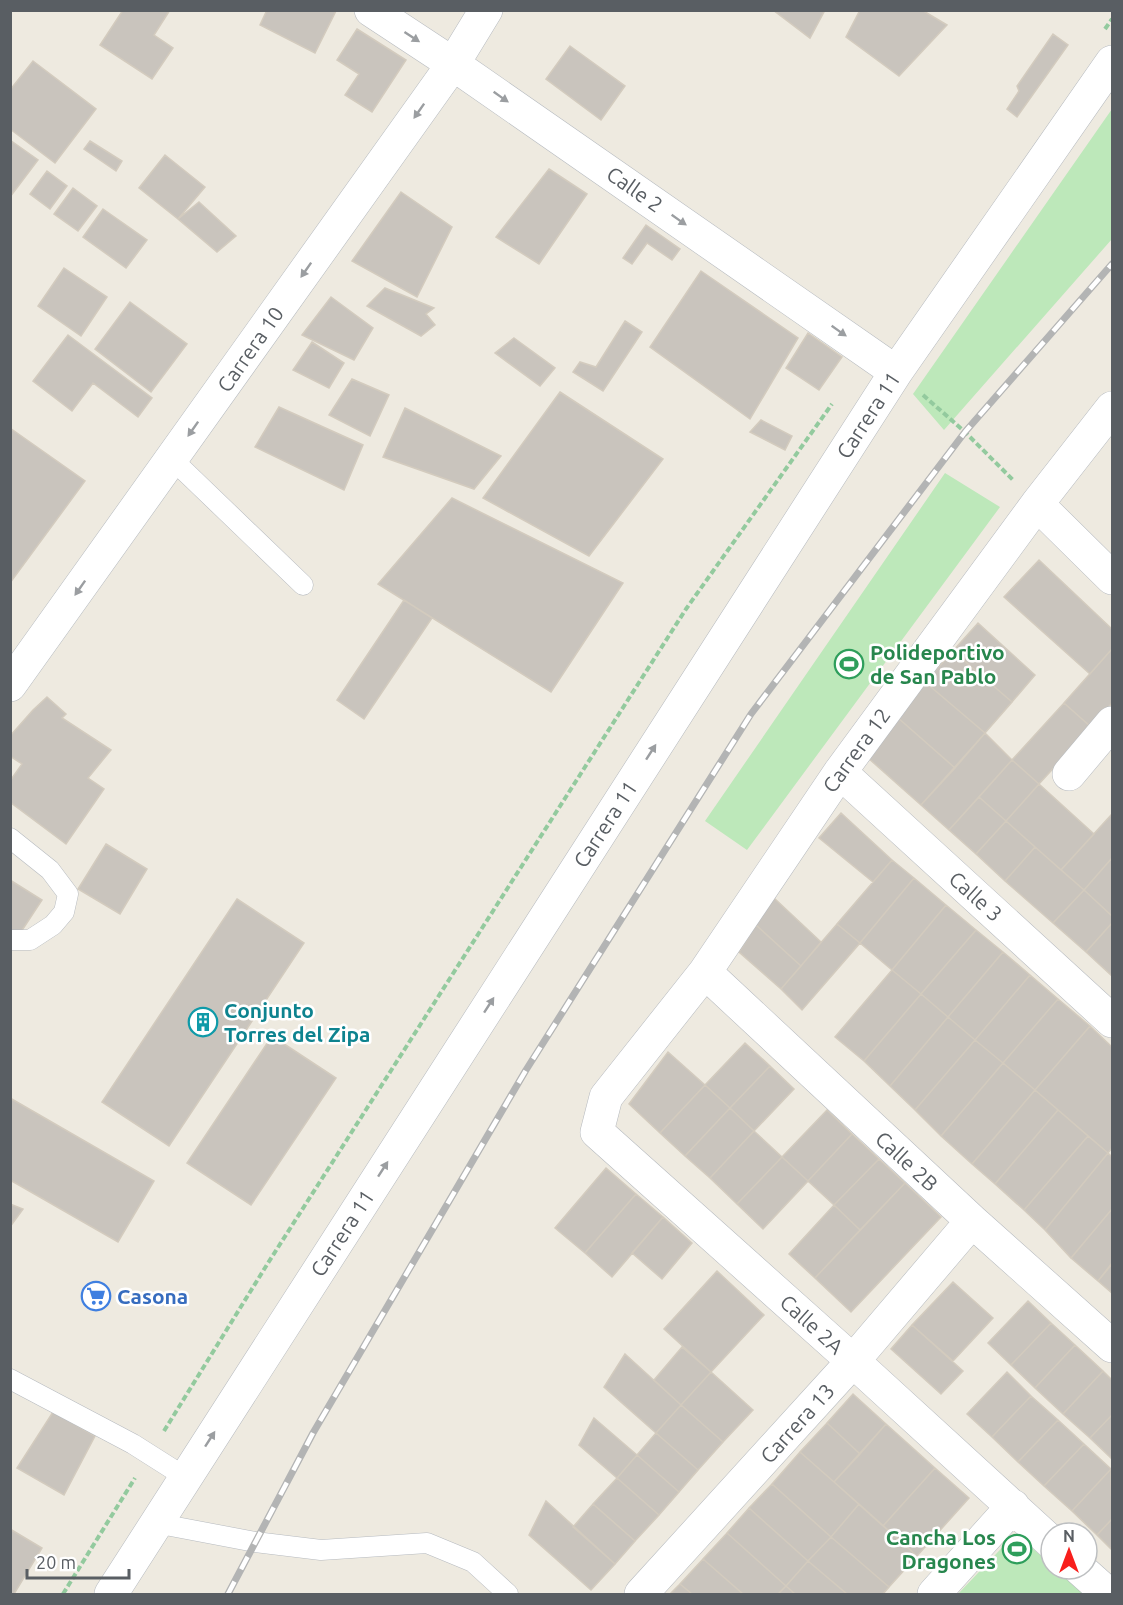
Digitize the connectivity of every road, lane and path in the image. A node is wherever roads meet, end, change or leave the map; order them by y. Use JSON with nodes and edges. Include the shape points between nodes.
{"nodes":[{"id":1,"x":371,"y":10,"type":"edge"},
{"id":2,"x":486,"y":10,"type":"edge"},
{"id":3,"x":1113,"y":18,"type":"edge"},
{"id":4,"x":1106,"y":50,"type":"edge"},
{"id":5,"x":453,"y":64,"type":"junction"},
{"id":6,"x":896,"y":372,"type":"junction"},
{"id":7,"x":835,"y":399,"type":"dead end"},
{"id":8,"x":1113,"y":408,"type":"edge"},
{"id":9,"x":172,"y":459,"type":"junction"},
{"id":10,"x":1037,"y":504,"type":"junction"},
{"id":11,"x":1113,"y":578,"type":"edge"},
{"id":12,"x":303,"y":585,"type":"dead end"},
{"id":13,"x":10,"y":686,"type":"edge"},
{"id":14,"x":1113,"y":723,"type":"edge"},
{"id":15,"x":840,"y":772,"type":"junction"},
{"id":16,"x":1069,"y":774,"type":"dead end"},
{"id":17,"x":10,"y":838,"type":"edge"},
{"id":18,"x":10,"y":940,"type":"edge"},
{"id":19,"x":705,"y":972,"type":"junction"},
{"id":20,"x":1113,"y":1021,"type":"edge"},
{"id":21,"x":606,"y":1097,"type":"joint"},
{"id":22,"x":972,"y":1221,"type":"junction"},
{"id":23,"x":1113,"y":1346,"type":"edge"},
{"id":24,"x":853,"y":1361,"type":"junction"},
{"id":25,"x":10,"y":1379,"type":"edge"},
{"id":26,"x":150,"y":1454,"type":"junction"},
{"id":27,"x":185,"y":1477,"type":"junction"},
{"id":28,"x":1013,"y":1506,"type":"junction"},
{"id":29,"x":155,"y":1523,"type":"junction"},
{"id":30,"x":1039,"y":1531,"type":"edge"},
{"id":31,"x":1093,"y":1581,"type":"edge"},
{"id":32,"x":63,"y":1594,"type":"edge"},
{"id":33,"x":111,"y":1594,"type":"edge"},
{"id":34,"x":508,"y":1594,"type":"edge"},
{"id":35,"x":640,"y":1594,"type":"edge"},
{"id":36,"x":934,"y":1594,"type":"edge"},
{"id":37,"x":1108,"y":1594,"type":"edge"}],
"edges":[{"from":1,"to":5,"type":"street","name":"Calle 2","one_way":true},
{"from":2,"to":5,"type":"street","name":"Carrera 10"},
{"from":3,"to":4,"type":"path"},
{"from":4,"to":6,"type":"street","name":"Carrera 11"},
{"from":5,"to":6,"type":"street","name":"Calle 2","one_way":true},
{"from":5,"to":9,"type":"street","name":"Carrera 10","one_way":true},
{"from":6,"to":10,"type":"path","via":[[965,432]]},
{"from":27,"to":6,"type":"street","name":"Carrera 11","one_way":true},
{"from":7,"to":26,"type":"path","via":[[686,609]]},
{"from":8,"to":10,"type":"street","name":"Carrera 12"},
{"from":9,"to":12,"type":"lane"},
{"from":9,"to":13,"type":"street","name":"Carrera 10","one_way":true},
{"from":10,"to":11,"type":"street"},
{"from":10,"to":15,"type":"street","name":"Carrera 12"},
{"from":14,"to":16,"type":"street"},
{"from":15,"to":19,"type":"street","name":"Carrera 12"},
{"from":15,"to":20,"type":"street","name":"Calle 3"},
{"from":17,"to":18,"type":"lane","via":[[50,870],[68,894],[64,912],[53,925],[30,940]]},
{"from":19,"to":21,"type":"street","name":"Carrera 12"},
{"from":19,"to":22,"type":"street","name":"Calle 2B"},
{"from":21,"to":24,"type":"street","name":"Calle 2A","via":[[597,1132]]},
{"from":22,"to":23,"type":"street","name":"Calle 2B"},
{"from":22,"to":24,"type":"street","name":"Carrera 13"},
{"from":24,"to":28,"type":"street","name":"Calle 2A"},
{"from":24,"to":35,"type":"street","name":"Carrera 13"},
{"from":25,"to":26,"type":"lane"},
{"from":26,"to":27,"type":"lane"},
{"from":26,"to":32,"type":"path"},
{"from":27,"to":29,"type":"street","name":"Carrera 11"},
{"from":28,"to":30,"type":"street","name":"Calle 2A"},
{"from":28,"to":36,"type":"street"},
{"from":29,"to":33,"type":"street","name":"Carrera 11"},
{"from":29,"to":34,"type":"lane","via":[[321,1550],[427,1543],[473,1562]]},
{"from":31,"to":37,"type":"street"}]}
